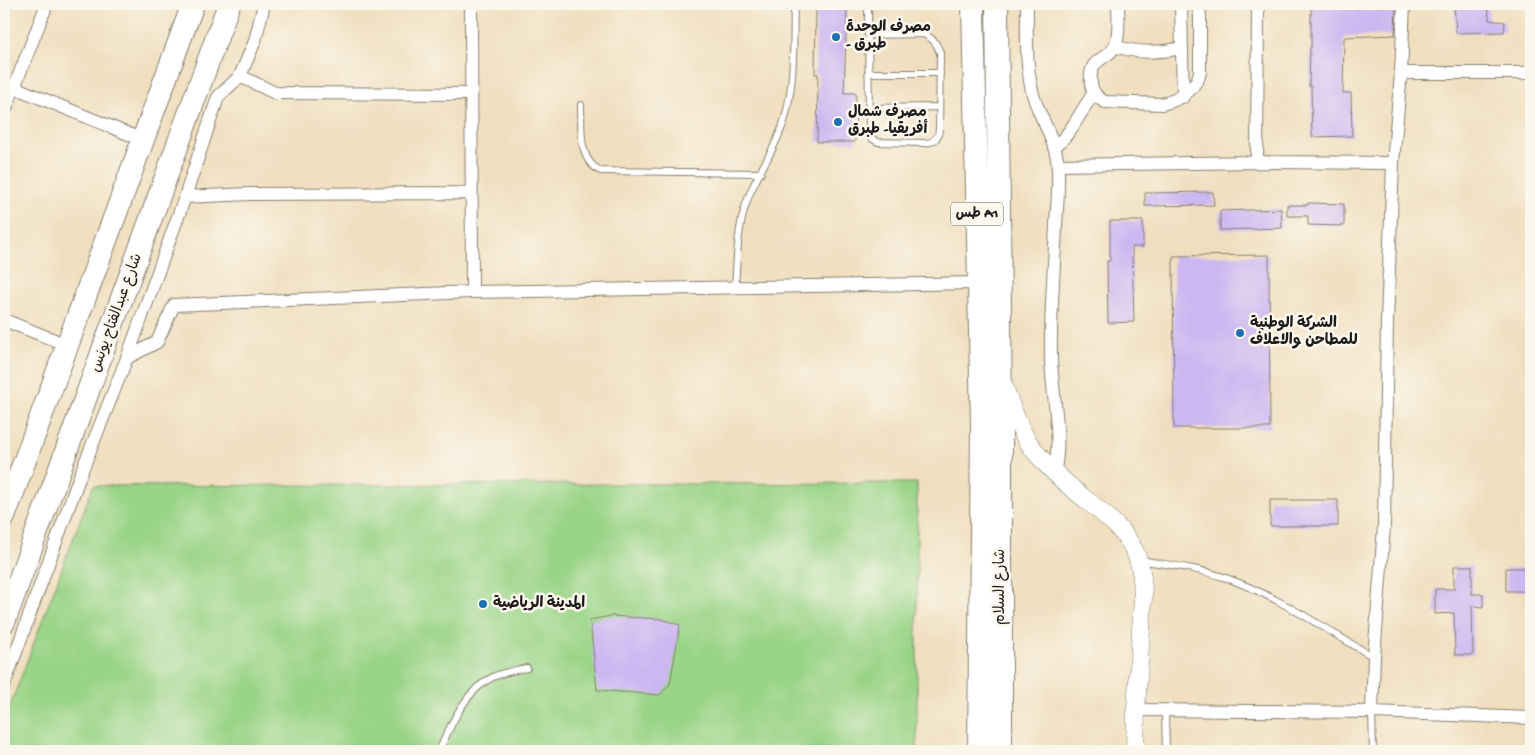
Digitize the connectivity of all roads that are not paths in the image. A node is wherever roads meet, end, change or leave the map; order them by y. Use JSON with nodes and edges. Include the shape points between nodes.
{"nodes":[{"id":1,"x":47,"y":4,"type":"edge"},
{"id":2,"x":194,"y":4,"type":"edge"},
{"id":3,"x":229,"y":4,"type":"edge"},
{"id":4,"x":264,"y":4,"type":"edge"},
{"id":5,"x":471,"y":4,"type":"edge"},
{"id":6,"x":794,"y":4,"type":"edge"},
{"id":7,"x":868,"y":4,"type":"edge"},
{"id":8,"x":972,"y":4,"type":"edge"},
{"id":9,"x":997,"y":4,"type":"edge"},
{"id":10,"x":1027,"y":4,"type":"edge"},
{"id":11,"x":1118,"y":4,"type":"edge"},
{"id":12,"x":1181,"y":4,"type":"edge"},
{"id":13,"x":1198,"y":4,"type":"edge"},
{"id":14,"x":1258,"y":4,"type":"edge"},
{"id":15,"x":1404,"y":4,"type":"edge"},
{"id":16,"x":868,"y":35,"type":"junction"},
{"id":17,"x":1116,"y":46,"type":"junction"},
{"id":18,"x":1181,"y":48,"type":"junction"},
{"id":19,"x":868,"y":73,"type":"junction"},
{"id":20,"x":940,"y":73,"type":"junction"},
{"id":21,"x":1401,"y":73,"type":"junction"},
{"id":22,"x":1531,"y":74,"type":"edge"},
{"id":23,"x":240,"y":76,"type":"junction"},
{"id":24,"x":9,"y":85,"type":"edge"},
{"id":25,"x":1094,"y":93,"type":"junction"},
{"id":26,"x":471,"y":94,"type":"junction"},
{"id":27,"x":1183,"y":97,"type":"junction"},
{"id":28,"x":581,"y":105,"type":"dead end"},
{"id":29,"x":939,"y":107,"type":"junction"},
{"id":30,"x":868,"y":108,"type":"junction"},
{"id":31,"x":4,"y":113,"type":"edge"},
{"id":32,"x":143,"y":140,"type":"junction"},
{"id":33,"x":1054,"y":147,"type":"junction"},
{"id":34,"x":1257,"y":162,"type":"junction"},
{"id":35,"x":1392,"y":163,"type":"junction"},
{"id":36,"x":1058,"y":165,"type":"junction"},
{"id":37,"x":761,"y":173,"type":"junction"},
{"id":38,"x":471,"y":193,"type":"junction"},
{"id":39,"x":185,"y":197,"type":"junction"},
{"id":40,"x":978,"y":283,"type":"junction"},
{"id":41,"x":735,"y":288,"type":"junction"},
{"id":42,"x":472,"y":292,"type":"junction"},
{"id":43,"x":4,"y":320,"type":"edge"},
{"id":44,"x":67,"y":345,"type":"junction"},
{"id":45,"x":127,"y":358,"type":"junction"},
{"id":46,"x":1001,"y":380,"type":"junction"},
{"id":47,"x":992,"y":424,"type":"junction"},
{"id":48,"x":1054,"y":472,"type":"junction"},
{"id":49,"x":4,"y":517,"type":"edge"},
{"id":50,"x":1138,"y":559,"type":"junction"},
{"id":51,"x":4,"y":622,"type":"edge"},
{"id":52,"x":1374,"y":657,"type":"junction"},
{"id":53,"x":527,"y":668,"type":"dead end"},
{"id":54,"x":4,"y":685,"type":"edge"},
{"id":55,"x":1136,"y":710,"type":"junction"},
{"id":56,"x":1165,"y":710,"type":"junction"},
{"id":57,"x":1372,"y":712,"type":"junction"},
{"id":58,"x":1531,"y":718,"type":"edge"},
{"id":59,"x":439,"y":751,"type":"edge"},
{"id":60,"x":980,"y":751,"type":"edge"},
{"id":61,"x":1001,"y":751,"type":"edge"},
{"id":62,"x":1135,"y":751,"type":"edge"},
{"id":63,"x":1166,"y":751,"type":"edge"},
{"id":64,"x":1373,"y":751,"type":"edge"}],
"edges":[{"from":1,"to":24,"type":"street"},
{"from":2,"to":32,"type":"highway"},
{"from":3,"to":51,"type":"highway","name":"شارع عبدالفتاح يونس"},
{"from":4,"to":23,"type":"street","via":[[255,41]]},
{"from":5,"to":26,"type":"street"},
{"from":6,"to":37,"type":"lane","via":[[789,104],[780,134]]},
{"from":7,"to":16,"type":"lane"},
{"from":8,"to":40,"type":"highway","number":"طس A1"},
{"from":9,"to":46,"type":"highway","number":"طس A1"},
{"from":10,"to":33,"type":"street","via":[[1031,85]]},
{"from":11,"to":17,"type":"street"},
{"from":12,"to":18,"type":"street"},
{"from":13,"to":27,"type":"street","via":[[1200,72],[1194,86]]},
{"from":14,"to":34,"type":"street"},
{"from":15,"to":21,"type":"street"},
{"from":16,"to":19,"type":"lane"},
{"from":16,"to":20,"type":"lane","via":[[928,36],[938,48]]},
{"from":17,"to":18,"type":"street","via":[[1148,52]]},
{"from":17,"to":25,"type":"street","via":[[1092,69]]},
{"from":18,"to":27,"type":"street"},
{"from":19,"to":20,"type":"lane"},
{"from":19,"to":30,"type":"lane"},
{"from":20,"to":29,"type":"lane"},
{"from":21,"to":22,"type":"street"},
{"from":21,"to":35,"type":"street"},
{"from":23,"to":26,"type":"street","via":[[275,93]]},
{"from":23,"to":39,"type":"street","via":[[218,97]]},
{"from":24,"to":31,"type":"street"},
{"from":24,"to":32,"type":"street"},
{"from":25,"to":27,"type":"street","via":[[1100,100],[1110,103],[1162,104]]},
{"from":25,"to":33,"type":"street","via":[[1067,134]]},
{"from":26,"to":38,"type":"street"},
{"from":28,"to":37,"type":"lane","via":[[584,151],[591,165],[601,170]]},
{"from":29,"to":30,"type":"lane"},
{"from":29,"to":30,"type":"lane","via":[[938,136],[926,144],[875,141],[870,132]]},
{"from":32,"to":44,"type":"highway"},
{"from":33,"to":36,"type":"street"},
{"from":34,"to":35,"type":"street"},
{"from":34,"to":36,"type":"street"},
{"from":35,"to":52,"type":"street","via":[[1384,518]]},
{"from":36,"to":48,"type":"street","via":[[1051,343],[1058,452]]},
{"from":37,"to":41,"type":"lane","via":[[747,201],[741,225]]},
{"from":38,"to":39,"type":"street"},
{"from":38,"to":42,"type":"street"},
{"from":39,"to":45,"type":"street"},
{"from":40,"to":41,"type":"street"},
{"from":40,"to":47,"type":"highway","number":"طس A1"},
{"from":41,"to":42,"type":"street"},
{"from":42,"to":45,"type":"street","via":[[174,305],[157,342]]},
{"from":43,"to":44,"type":"street"},
{"from":44,"to":49,"type":"highway"},
{"from":45,"to":54,"type":"street"},
{"from":46,"to":47,"type":"highway","number":"طس A1"},
{"from":46,"to":48,"type":"main road","via":[[1023,434],[1036,454]]},
{"from":47,"to":60,"type":"highway","name":"شارع السلام","number":"طس A1"},
{"from":47,"to":61,"type":"highway","name":"شارع السلام","number":"طس A1"},
{"from":48,"to":50,"type":"main road","via":[[1114,523],[1128,539]]},
{"from":50,"to":52,"type":"lane","via":[[1207,572],[1242,584]]},
{"from":50,"to":55,"type":"main road","via":[[1143,597]]},
{"from":52,"to":57,"type":"street"},
{"from":53,"to":59,"type":"lane","via":[[510,671],[481,685],[458,714]]},
{"from":55,"to":56,"type":"street"},
{"from":55,"to":62,"type":"main road"},
{"from":56,"to":57,"type":"street"},
{"from":56,"to":63,"type":"lane"},
{"from":57,"to":58,"type":"street"},
{"from":57,"to":64,"type":"lane"}]}
